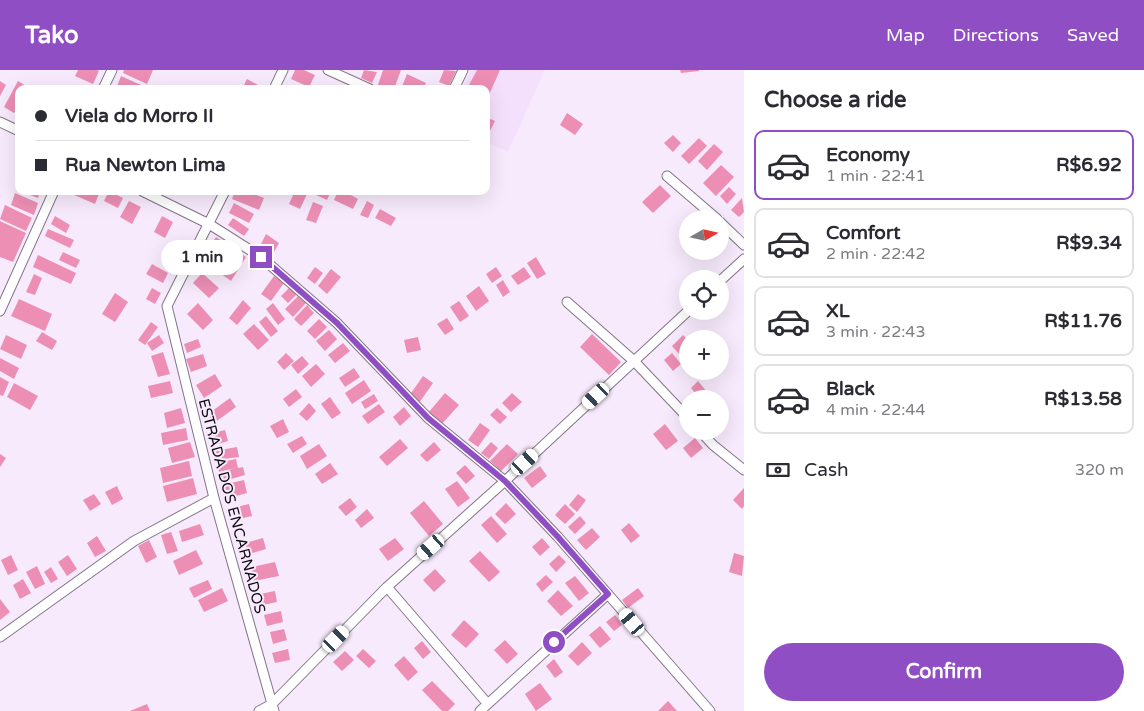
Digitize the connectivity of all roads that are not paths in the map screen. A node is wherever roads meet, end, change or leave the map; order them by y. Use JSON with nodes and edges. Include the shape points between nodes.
{"nodes":[{"id":1,"x":112,"y":70,"type":"edge"},
{"id":2,"x":283,"y":70,"type":"edge"},
{"id":3,"x":328,"y":70,"type":"edge"},
{"id":4,"x":463,"y":70,"type":"edge"},
{"id":5,"x":105,"y":85,"type":"edge"},
{"id":6,"x":276,"y":85,"type":"edge"},
{"id":7,"x":361,"y":85,"type":"edge"},
{"id":8,"x":456,"y":85,"type":"edge"},
{"id":9,"x":0,"y":122,"type":"edge"},
{"id":10,"x":15,"y":129,"type":"edge"},
{"id":11,"x":668,"y":176,"type":"dead end"},
{"id":12,"x":52,"y":195,"type":"edge"},
{"id":13,"x":150,"y":195,"type":"edge"},
{"id":14,"x":223,"y":195,"type":"edge"},
{"id":15,"x":707,"y":210,"type":"edge"},
{"id":16,"x":209,"y":224,"type":"junction"},
{"id":17,"x":729,"y":231,"type":"edge"},
{"id":18,"x":744,"y":245,"type":"edge"},
{"id":19,"x":744,"y":259,"type":"edge"},
{"id":20,"x":729,"y":273,"type":"edge"},
{"id":21,"x":568,"y":302,"type":"dead end"},
{"id":22,"x":0,"y":311,"type":"edge"},
{"id":23,"x":679,"y":319,"type":"edge"},
{"id":24,"x":634,"y":361,"type":"junction"},
{"id":25,"x":679,"y":408,"type":"edge"},
{"id":26,"x":708,"y":440,"type":"edge"},
{"id":27,"x":744,"y":470,"type":"edge"},
{"id":28,"x":505,"y":481,"type":"junction"},
{"id":29,"x":214,"y":498,"type":"junction"},
{"id":30,"x":387,"y":587,"type":"junction"},
{"id":31,"x":608,"y":594,"type":"junction"},
{"id":32,"x":0,"y":637,"type":"edge"},
{"id":33,"x":487,"y":703,"type":"junction"},
{"id":34,"x":273,"y":707,"type":"edge"},
{"id":35,"x":259,"y":711,"type":"edge"},
{"id":36,"x":480,"y":711,"type":"edge"},
{"id":37,"x":710,"y":711,"type":"edge"}],
"edges":[{"from":1,"to":5,"type":"street"},
{"from":2,"to":6,"type":"street"},
{"from":3,"to":7,"type":"street"},
{"from":4,"to":8,"type":"street"},
{"from":9,"to":10,"type":"street"},
{"from":11,"to":15,"type":"street"},
{"from":12,"to":22,"type":"street"},
{"from":13,"to":16,"type":"street"},
{"from":14,"to":16,"type":"street"},
{"from":16,"to":28,"type":"street","via":[[261,257],[337,323],[428,418]]},
{"from":16,"to":29,"type":"street","name":"ESTRADA DOS ENCARNADOS","via":[[167,306]]},
{"from":17,"to":18,"type":"street"},
{"from":19,"to":20,"type":"street"},
{"from":21,"to":24,"type":"street"},
{"from":23,"to":24,"type":"street"},
{"from":24,"to":25,"type":"street"},
{"from":24,"to":28,"type":"street"},
{"from":26,"to":27,"type":"street"},
{"from":28,"to":30,"type":"street"},
{"from":28,"to":31,"type":"street"},
{"from":29,"to":32,"type":"street","via":[[134,541]]},
{"from":29,"to":34,"type":"street","name":"ESTRADA DOS ENCARNADOS"},
{"from":30,"to":33,"type":"street"},
{"from":30,"to":34,"type":"street"},
{"from":31,"to":33,"type":"street"},
{"from":31,"to":37,"type":"street"},
{"from":33,"to":36,"type":"street"},
{"from":34,"to":35,"type":"street"}]}
